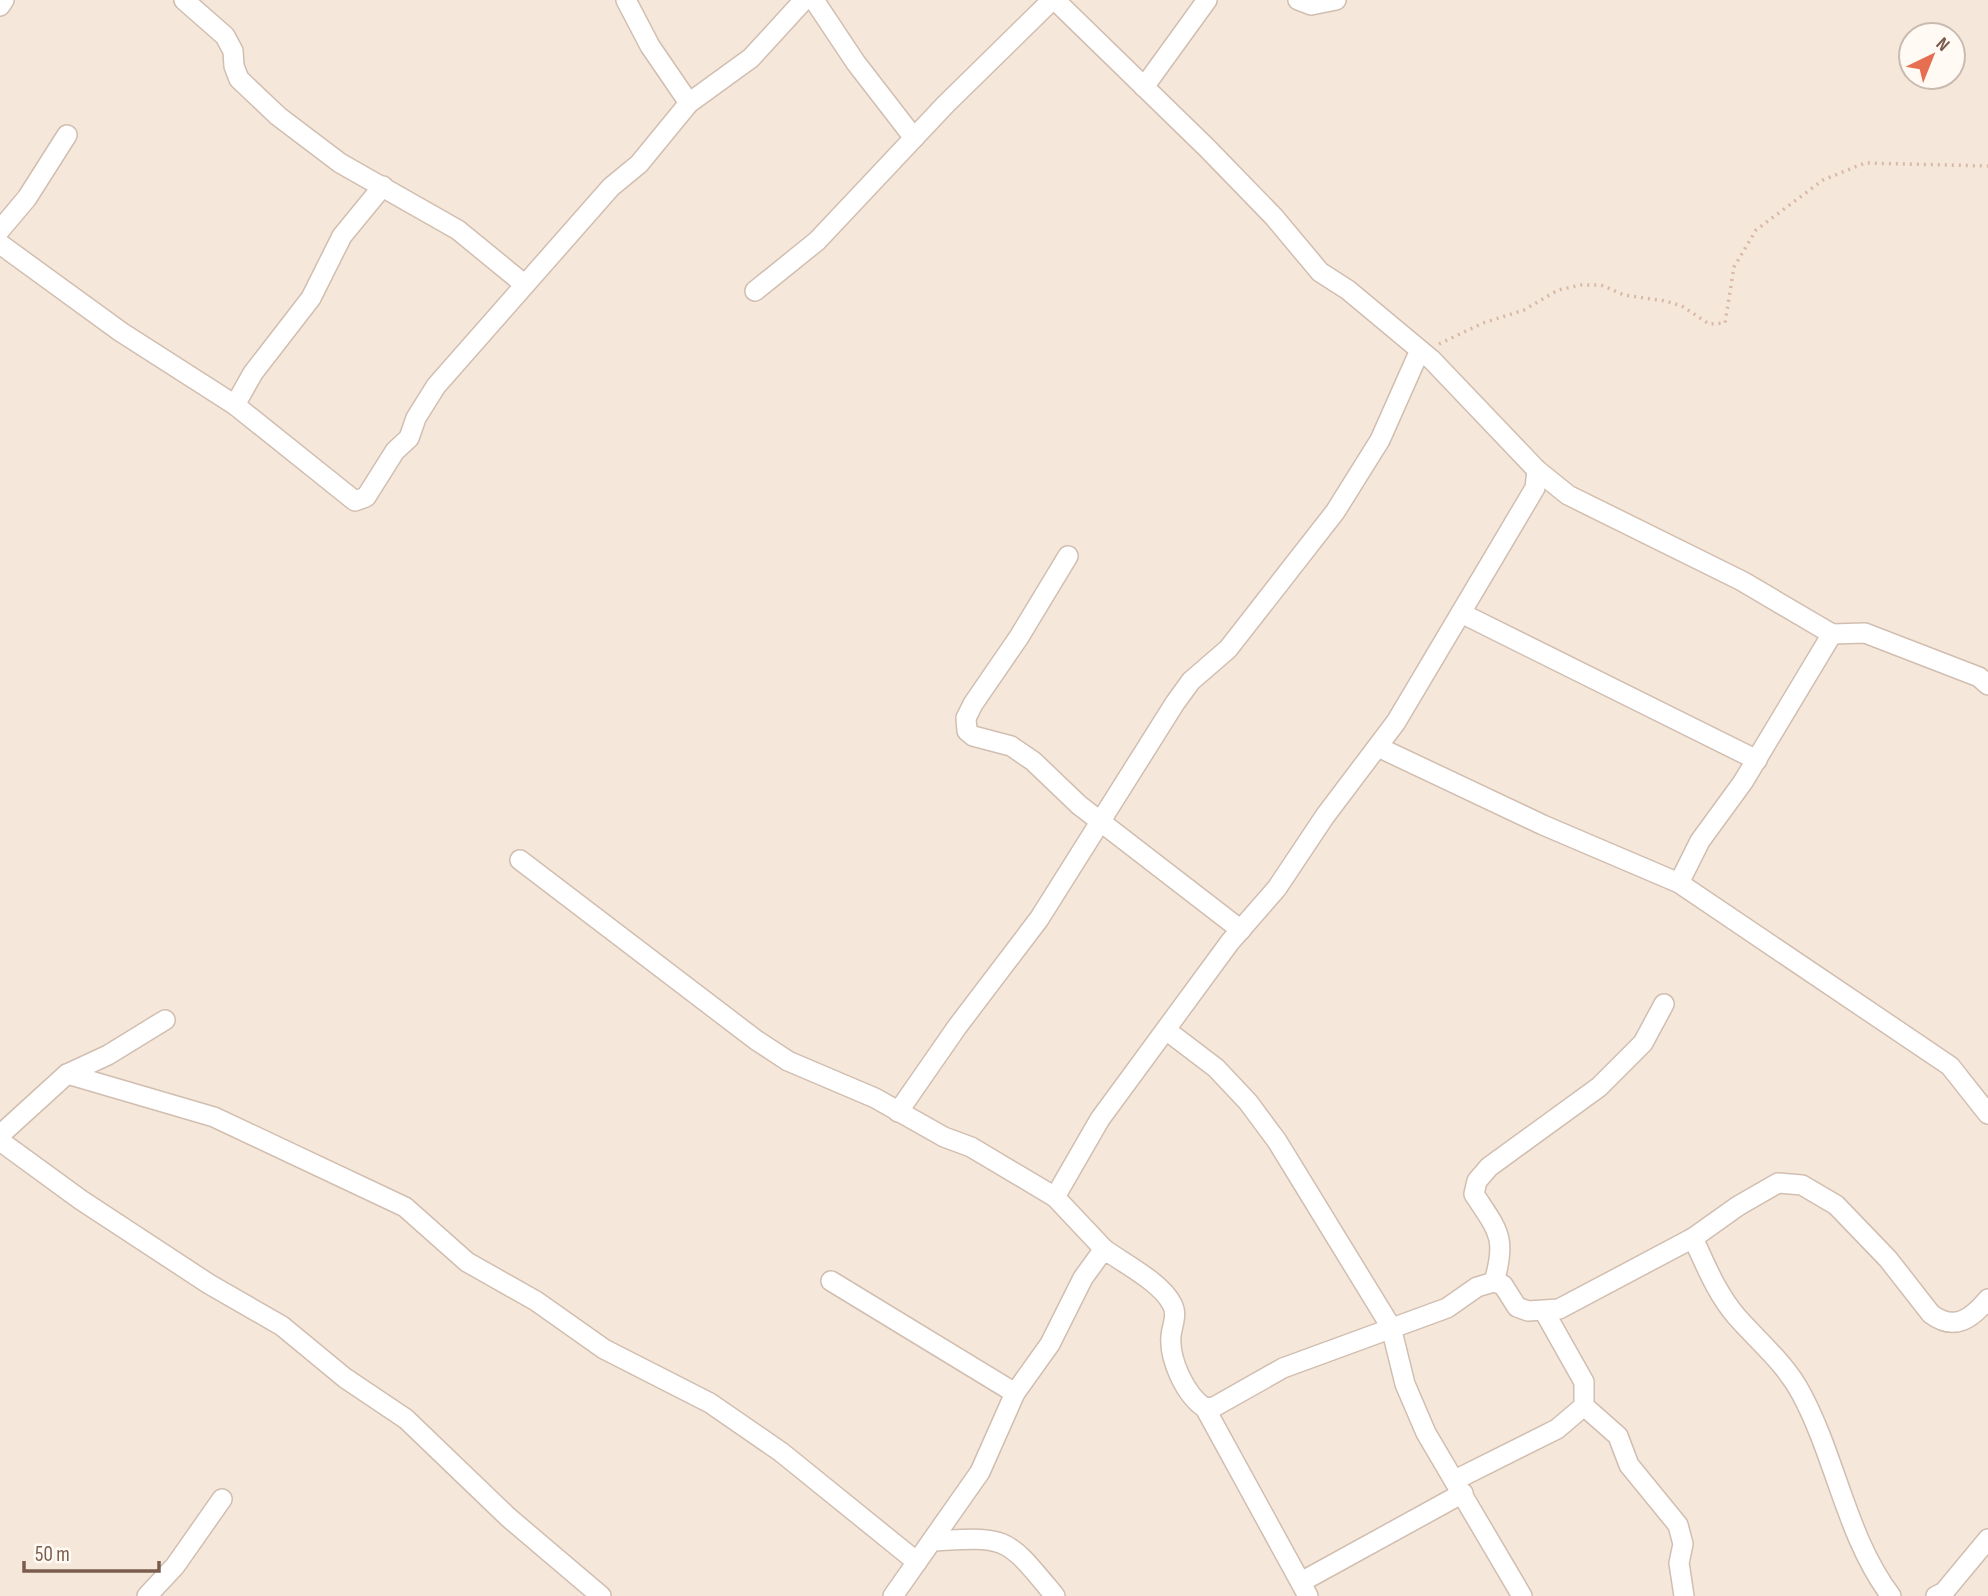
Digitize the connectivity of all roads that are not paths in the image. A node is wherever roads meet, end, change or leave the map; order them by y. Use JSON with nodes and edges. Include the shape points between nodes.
{"nodes":[{"id":1,"x":4,"y":0,"type":"edge"},
{"id":2,"x":184,"y":0,"type":"edge"},
{"id":3,"x":626,"y":0,"type":"edge"},
{"id":4,"x":804,"y":0,"type":"edge"},
{"id":5,"x":814,"y":0,"type":"edge"},
{"id":6,"x":1054,"y":0,"type":"edge"},
{"id":7,"x":1207,"y":0,"type":"edge"},
{"id":8,"x":1298,"y":0,"type":"edge"},
{"id":9,"x":1336,"y":0,"type":"edge"},
{"id":10,"x":0,"y":6,"type":"edge"},
{"id":11,"x":1144,"y":87,"type":"junction"},
{"id":12,"x":689,"y":103,"type":"junction"},
{"id":13,"x":67,"y":135,"type":"dead end"},
{"id":14,"x":914,"y":138,"type":"junction"},
{"id":15,"x":383,"y":186,"type":"junction"},
{"id":16,"x":0,"y":230,"type":"edge"},
{"id":17,"x":0,"y":244,"type":"edge"},
{"id":18,"x":524,"y":284,"type":"junction"},
{"id":19,"x":755,"y":290,"type":"dead end"},
{"id":20,"x":1420,"y":350,"type":"junction"},
{"id":21,"x":235,"y":405,"type":"junction"},
{"id":22,"x":1537,"y":470,"type":"junction"},
{"id":23,"x":1068,"y":556,"type":"dead end"},
{"id":24,"x":1461,"y":613,"type":"junction"},
{"id":25,"x":1832,"y":634,"type":"junction"},
{"id":26,"x":1988,"y":685,"type":"edge"},
{"id":27,"x":1378,"y":747,"type":"junction"},
{"id":28,"x":1757,"y":760,"type":"junction"},
{"id":29,"x":1102,"y":822,"type":"junction"},
{"id":30,"x":520,"y":860,"type":"dead end"},
{"id":31,"x":1679,"y":883,"type":"junction"},
{"id":32,"x":1241,"y":930,"type":"junction"},
{"id":33,"x":1664,"y":1004,"type":"dead end"},
{"id":34,"x":165,"y":1020,"type":"dead end"},
{"id":35,"x":1166,"y":1030,"type":"junction"},
{"id":36,"x":67,"y":1074,"type":"junction"},
{"id":37,"x":898,"y":1112,"type":"junction"},
{"id":38,"x":1988,"y":1114,"type":"edge"},
{"id":39,"x":0,"y":1135,"type":"edge"},
{"id":40,"x":0,"y":1141,"type":"edge"},
{"id":41,"x":1055,"y":1197,"type":"junction"},
{"id":42,"x":1693,"y":1238,"type":"junction"},
{"id":43,"x":1104,"y":1249,"type":"junction"},
{"id":44,"x":831,"y":1281,"type":"dead end"},
{"id":45,"x":1494,"y":1282,"type":"junction"},
{"id":46,"x":1988,"y":1299,"type":"edge"},
{"id":47,"x":1544,"y":1311,"type":"junction"},
{"id":48,"x":1391,"y":1327,"type":"junction"},
{"id":49,"x":1015,"y":1394,"type":"junction"},
{"id":50,"x":1584,"y":1406,"type":"junction"},
{"id":51,"x":1205,"y":1408,"type":"junction"},
{"id":52,"x":1459,"y":1486,"type":"junction"},
{"id":53,"x":222,"y":1499,"type":"dead end"},
{"id":54,"x":1988,"y":1539,"type":"edge"},
{"id":55,"x":932,"y":1541,"type":"junction"},
{"id":56,"x":917,"y":1562,"type":"junction"},
{"id":57,"x":1305,"y":1589,"type":"edge"},
{"id":58,"x":147,"y":1596,"type":"edge"},
{"id":59,"x":601,"y":1596,"type":"edge"},
{"id":60,"x":893,"y":1596,"type":"edge"},
{"id":61,"x":1055,"y":1596,"type":"edge"},
{"id":62,"x":1522,"y":1596,"type":"edge"},
{"id":63,"x":1684,"y":1596,"type":"edge"},
{"id":64,"x":1891,"y":1596,"type":"edge"},
{"id":65,"x":1936,"y":1596,"type":"edge"}],
"edges":[{"from":1,"to":10,"type":"street"},
{"from":2,"to":15,"type":"street","via":[[225,36],[239,79],[278,116],[340,163]]},
{"from":3,"to":12,"type":"street","via":[[650,46]]},
{"from":4,"to":12,"type":"street","via":[[751,58]]},
{"from":5,"to":14,"type":"street"},
{"from":6,"to":11,"type":"street"},
{"from":6,"to":14,"type":"street"},
{"from":7,"to":11,"type":"street"},
{"from":8,"to":9,"type":"street","via":[[1311,5]]},
{"from":11,"to":20,"type":"street","via":[[1274,217],[1320,272]]},
{"from":12,"to":18,"type":"street","via":[[649,153],[611,187]]},
{"from":13,"to":16,"type":"street","via":[[27,198]]},
{"from":14,"to":19,"type":"street","via":[[817,241]]},
{"from":15,"to":18,"type":"street","via":[[457,230]]},
{"from":15,"to":21,"type":"street","via":[[342,236],[311,298],[253,373]]},
{"from":17,"to":21,"type":"street","via":[[121,332]]},
{"from":18,"to":21,"type":"street","via":[[436,386],[409,438],[395,451],[366,496],[355,501]]},
{"from":20,"to":22,"type":"street"},
{"from":20,"to":29,"type":"street","via":[[1380,440],[1335,512],[1228,649],[1191,681]]},
{"from":22,"to":24,"type":"street","via":[[1535,488]]},
{"from":22,"to":25,"type":"street","via":[[1568,495],[1742,581]]},
{"from":23,"to":29,"type":"street","via":[[973,704],[966,718],[967,731],[1011,746]]},
{"from":24,"to":27,"type":"street"},
{"from":24,"to":28,"type":"street"},
{"from":25,"to":26,"type":"street","via":[[1865,633],[1979,677]]},
{"from":25,"to":28,"type":"street"},
{"from":27,"to":31,"type":"street"},
{"from":27,"to":32,"type":"street","via":[[1277,888]]},
{"from":28,"to":31,"type":"street","via":[[1700,841]]},
{"from":29,"to":32,"type":"street"},
{"from":29,"to":37,"type":"street","via":[[1039,919]]},
{"from":30,"to":37,"type":"street","via":[[756,1040],[788,1061]]},
{"from":31,"to":38,"type":"street","via":[[1950,1066]]},
{"from":32,"to":35,"type":"street"},
{"from":33,"to":45,"type":"street","via":[[1643,1043],[1599,1087],[1489,1167],[1477,1181],[1475,1194],[1498,1231],[1502,1254]]},
{"from":34,"to":36,"type":"street"},
{"from":35,"to":41,"type":"street","via":[[1100,1119]]},
{"from":35,"to":48,"type":"street","via":[[1216,1068],[1248,1102],[1277,1141]]},
{"from":36,"to":39,"type":"street"},
{"from":36,"to":56,"type":"street","via":[[214,1116],[405,1206],[467,1262],[536,1301],[604,1349],[710,1403],[781,1451]]},
{"from":37,"to":41,"type":"street","via":[[971,1147]]},
{"from":40,"to":59,"type":"street","via":[[186,1269],[282,1326],[345,1378],[406,1419],[508,1517]]},
{"from":41,"to":43,"type":"street"},
{"from":42,"to":46,"type":"street","via":[[1778,1183],[1802,1185],[1836,1205],[1941,1321],[1964,1321]]},
{"from":42,"to":47,"type":"street","via":[[1626,1276]]},
{"from":42,"to":64,"type":"street","via":[[1715,1288],[1784,1365],[1802,1396],[1862,1544]]},
{"from":43,"to":49,"type":"street","via":[[1083,1278],[1050,1344]]},
{"from":43,"to":51,"type":"street","via":[[1172,1303],[1172,1358],[1194,1398]]},
{"from":44,"to":49,"type":"street"},
{"from":45,"to":47,"type":"street","via":[[1503,1285],[1517,1307]]},
{"from":45,"to":48,"type":"street","via":[[1447,1308]]},
{"from":47,"to":50,"type":"street","via":[[1584,1382]]},
{"from":48,"to":51,"type":"street","via":[[1283,1368]]},
{"from":48,"to":52,"type":"street","via":[[1405,1384],[1426,1433]]},
{"from":49,"to":55,"type":"street","via":[[980,1472]]},
{"from":50,"to":52,"type":"street","via":[[1556,1429]]},
{"from":50,"to":63,"type":"street","via":[[1618,1436],[1629,1465],[1678,1525]]},
{"from":51,"to":57,"type":"street"},
{"from":52,"to":57,"type":"street"},
{"from":52,"to":62,"type":"street"},
{"from":53,"to":58,"type":"street","via":[[176,1566]]},
{"from":54,"to":65,"type":"street"},
{"from":55,"to":56,"type":"street"},
{"from":55,"to":61,"type":"street","via":[[986,1537],[1007,1544]]},
{"from":56,"to":60,"type":"street"}]}
